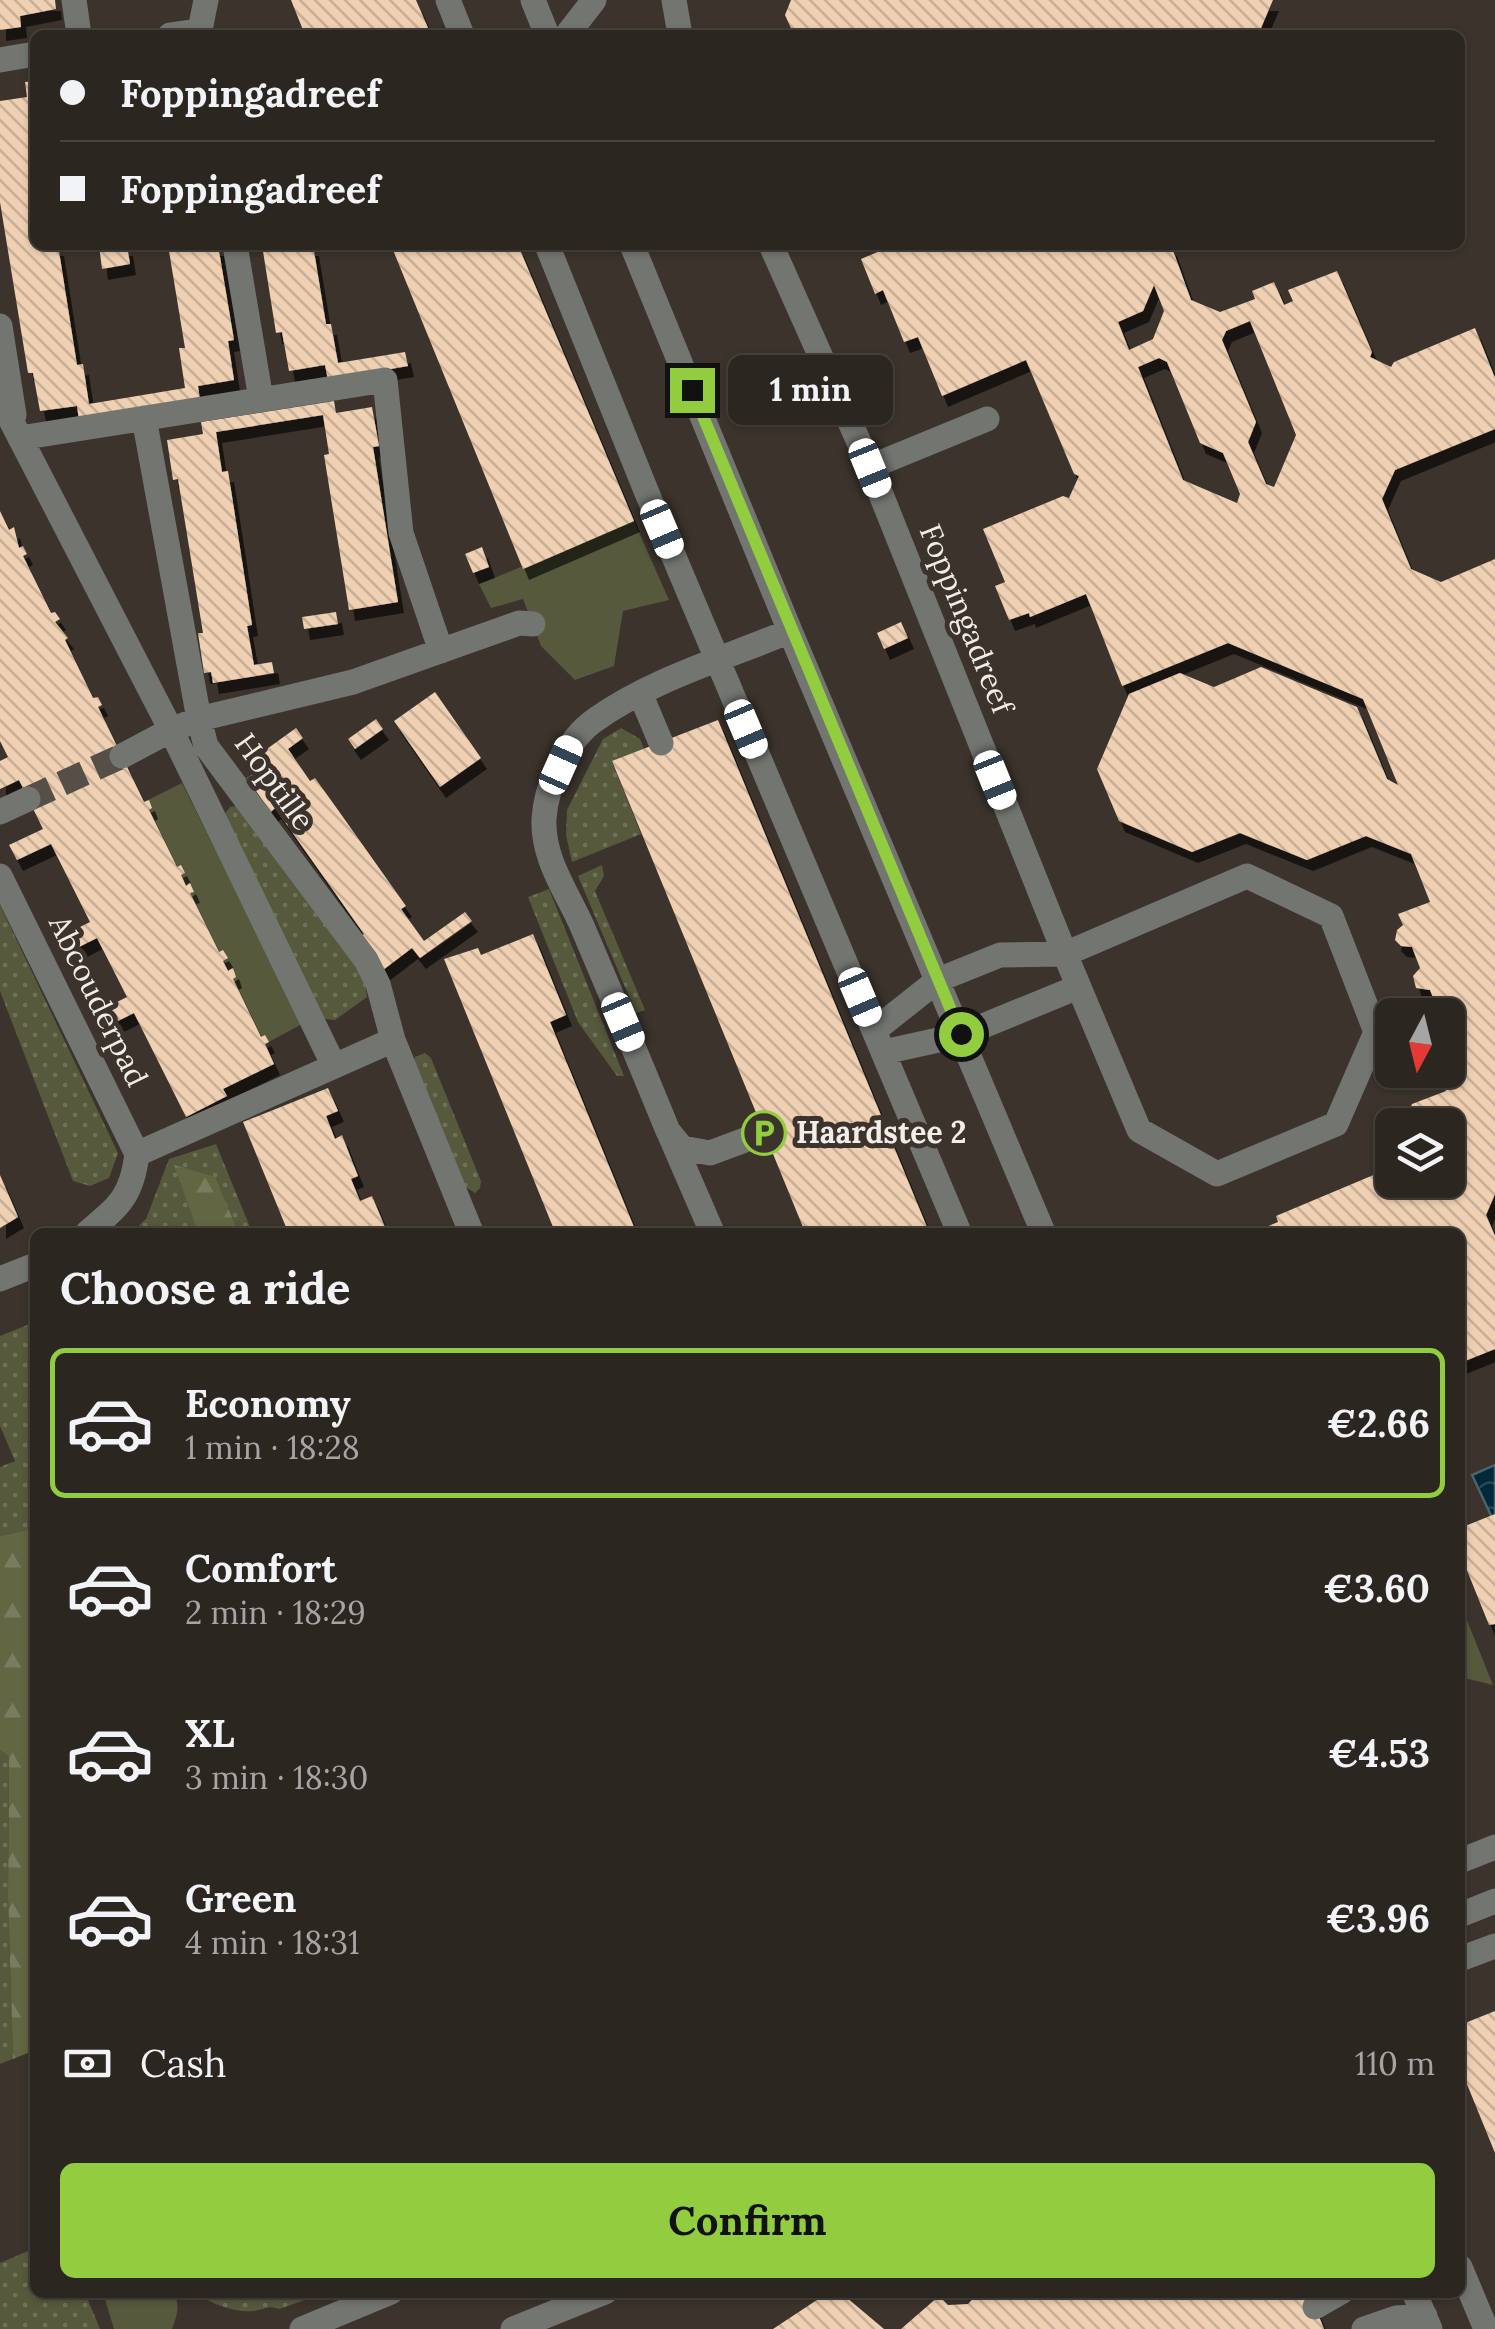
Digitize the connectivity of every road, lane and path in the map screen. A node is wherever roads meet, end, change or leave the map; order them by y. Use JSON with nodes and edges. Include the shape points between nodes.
{"nodes":[{"id":1,"x":74,"y":0,"type":"edge"},
{"id":2,"x":206,"y":0,"type":"edge"},
{"id":3,"x":448,"y":0,"type":"edge"},
{"id":4,"x":532,"y":0,"type":"edge"},
{"id":5,"x":594,"y":0,"type":"edge"},
{"id":6,"x":674,"y":0,"type":"edge"},
{"id":7,"x":79,"y":30,"type":"edge"},
{"id":8,"x":200,"y":30,"type":"edge"},
{"id":9,"x":460,"y":30,"type":"edge"},
{"id":10,"x":546,"y":30,"type":"edge"},
{"id":11,"x":571,"y":30,"type":"edge"},
{"id":12,"x":679,"y":30,"type":"edge"},
{"id":13,"x":30,"y":55,"type":"edge"},
{"id":14,"x":0,"y":60,"type":"edge"},
{"id":15,"x":236,"y":250,"type":"edge"},
{"id":16,"x":549,"y":250,"type":"edge"},
{"id":17,"x":634,"y":250,"type":"edge"},
{"id":18,"x":773,"y":250,"type":"edge"},
{"id":19,"x":0,"y":326,"type":"edge"},
{"id":20,"x":0,"y":398,"type":"edge"},
{"id":21,"x":262,"y":399,"type":"junction"},
{"id":22,"x":144,"y":418,"type":"junction"},
{"id":23,"x":987,"y":419,"type":"dead end"},
{"id":24,"x":18,"y":434,"type":"junction"},
{"id":25,"x":870,"y":468,"type":"junction"},
{"id":26,"x":533,"y":624,"type":"dead end"},
{"id":27,"x":790,"y":631,"type":"junction"},
{"id":28,"x":441,"y":651,"type":"junction"},
{"id":29,"x":718,"y":662,"type":"junction"},
{"id":30,"x":640,"y":694,"type":"junction"},
{"id":31,"x":199,"y":718,"type":"junction"},
{"id":32,"x":170,"y":730,"type":"junction"},
{"id":33,"x":661,"y":743,"type":"dead end"},
{"id":34,"x":122,"y":756,"type":"tunnel mouth"},
{"id":35,"x":28,"y":799,"type":"tunnel mouth"},
{"id":36,"x":0,"y":812,"type":"edge"},
{"id":37,"x":0,"y":876,"type":"edge"},
{"id":38,"x":1065,"y":954,"type":"junction"},
{"id":39,"x":938,"y":980,"type":"junction"},
{"id":40,"x":1078,"y":987,"type":"junction"},
{"id":41,"x":961,"y":1034,"type":"junction"},
{"id":42,"x":393,"y":1040,"type":"junction"},
{"id":43,"x":879,"y":1041,"type":"junction"},
{"id":44,"x":334,"y":1066,"type":"junction"},
{"id":45,"x":668,"y":1131,"type":"junction"},
{"id":46,"x":764,"y":1133,"type":"dead end"},
{"id":47,"x":137,"y":1154,"type":"junction"},
{"id":48,"x":93,"y":1228,"type":"edge"},
{"id":49,"x":469,"y":1228,"type":"edge"},
{"id":50,"x":710,"y":1228,"type":"edge"},
{"id":51,"x":957,"y":1228,"type":"edge"},
{"id":52,"x":1041,"y":1228,"type":"edge"},
{"id":53,"x":30,"y":1266,"type":"edge"},
{"id":54,"x":0,"y":1279,"type":"edge"},
{"id":55,"x":1495,"y":1900,"type":"edge"},
{"id":56,"x":1465,"y":1912,"type":"edge"},
{"id":57,"x":1495,"y":1946,"type":"edge"},
{"id":58,"x":1465,"y":1958,"type":"edge"},
{"id":59,"x":1465,"y":2279,"type":"edge"},
{"id":60,"x":377,"y":2298,"type":"edge"},
{"id":61,"x":589,"y":2298,"type":"edge"},
{"id":62,"x":1331,"y":2298,"type":"edge"},
{"id":63,"x":1315,"y":2308,"type":"dead end"},
{"id":64,"x":1423,"y":2312,"type":"edge"},
{"id":65,"x":302,"y":2329,"type":"edge"},
{"id":66,"x":513,"y":2329,"type":"edge"},
{"id":67,"x":1364,"y":2329,"type":"edge"},
{"id":68,"x":1486,"y":2329,"type":"edge"}],
"edges":[{"from":1,"to":7,"type":"street"},
{"from":2,"to":8,"type":"street"},
{"from":3,"to":9,"type":"street"},
{"from":4,"to":10,"type":"street"},
{"from":5,"to":11,"type":"street"},
{"from":6,"to":12,"type":"street"},
{"from":13,"to":14,"type":"street"},
{"from":15,"to":21,"type":"street"},
{"from":16,"to":29,"type":"street"},
{"from":17,"to":27,"type":"street"},
{"from":18,"to":25,"type":"street","name":"Foppingadreef"},
{"from":19,"to":24,"type":"street"},
{"from":20,"to":24,"type":"street"},
{"from":21,"to":22,"type":"street"},
{"from":21,"to":28,"type":"street","via":[[386,380],[401,534]]},
{"from":22,"to":24,"type":"street"},
{"from":22,"to":31,"type":"street","name":"Hoptille"},
{"from":23,"to":25,"type":"street"},
{"from":24,"to":32,"type":"street"},
{"from":25,"to":38,"type":"street","name":"Foppingadreef"},
{"from":26,"to":28,"type":"street"},
{"from":27,"to":29,"type":"street"},
{"from":27,"to":39,"type":"street"},
{"from":28,"to":31,"type":"street","via":[[353,682]]},
{"from":29,"to":30,"type":"street"},
{"from":29,"to":43,"type":"street"},
{"from":30,"to":33,"type":"street"},
{"from":30,"to":45,"type":"street","via":[[592,721],[570,744],[544,819],[549,858]]},
{"from":31,"to":32,"type":"street"},
{"from":31,"to":42,"type":"street","name":"Hoptille","via":[[206,746],[366,960]]},
{"from":32,"to":34,"type":"street"},
{"from":32,"to":44,"type":"street"},
{"from":35,"to":36,"type":"street"},
{"from":37,"to":47,"type":"street","name":"Abcouderpad"},
{"from":38,"to":39,"type":"street","via":[[1000,955]]},
{"from":38,"to":40,"type":"street"},
{"from":38,"to":40,"type":"street","via":[[1247,876],[1331,916],[1376,1032],[1336,1124],[1216,1174],[1139,1130]]},
{"from":39,"to":41,"type":"street"},
{"from":39,"to":43,"type":"street"},
{"from":40,"to":41,"type":"street"},
{"from":41,"to":43,"type":"street"},
{"from":41,"to":52,"type":"street"},
{"from":42,"to":44,"type":"street"},
{"from":42,"to":49,"type":"street","name":"Hoptille"},
{"from":43,"to":51,"type":"street"},
{"from":44,"to":47,"type":"street"},
{"from":45,"to":46,"type":"street","via":[[682,1148],[710,1152]]},
{"from":45,"to":50,"type":"street"},
{"from":47,"to":48,"type":"street","via":[[134,1181],[120,1205]]},
{"from":53,"to":54,"type":"street"},
{"from":55,"to":56,"type":"street"},
{"from":57,"to":58,"type":"street"},
{"from":59,"to":68,"type":"street"},
{"from":60,"to":65,"type":"street"},
{"from":61,"to":66,"type":"street"},
{"from":62,"to":63,"type":"street"},
{"from":64,"to":67,"type":"street"}]}
